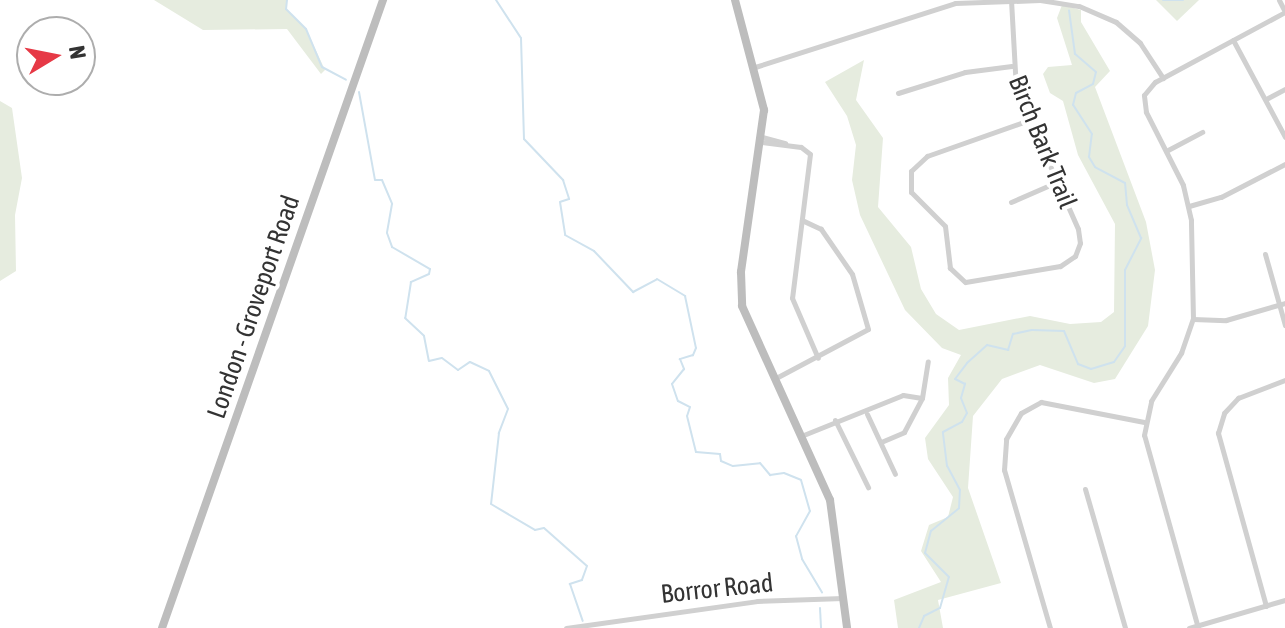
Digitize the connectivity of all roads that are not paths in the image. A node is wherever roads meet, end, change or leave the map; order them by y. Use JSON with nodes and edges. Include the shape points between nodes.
{"nodes":[{"id":1,"x":383,"y":0,"type":"edge"},
{"id":2,"x":735,"y":0,"type":"edge"},
{"id":3,"x":1010,"y":0,"type":"edge"},
{"id":4,"x":1279,"y":0,"type":"edge"},
{"id":5,"x":1285,"y":12,"type":"edge"},
{"id":6,"x":1233,"y":40,"type":"junction"},
{"id":7,"x":1012,"y":66,"type":"junction"},
{"id":8,"x":755,"y":67,"type":"junction"},
{"id":9,"x":1163,"y":78,"type":"junction"},
{"id":10,"x":1285,"y":89,"type":"edge"},
{"id":11,"x":898,"y":93,"type":"dead end"},
{"id":12,"x":1266,"y":99,"type":"junction"},
{"id":13,"x":1029,"y":120,"type":"junction"},
{"id":14,"x":1202,"y":132,"type":"dead end"},
{"id":15,"x":1285,"y":137,"type":"edge"},
{"id":16,"x":762,"y":140,"type":"junction"},
{"id":17,"x":1166,"y":151,"type":"junction"},
{"id":18,"x":1285,"y":164,"type":"edge"},
{"id":19,"x":1057,"y":182,"type":"junction"},
{"id":20,"x":1011,"y":202,"type":"dead end"},
{"id":21,"x":1189,"y":206,"type":"junction"},
{"id":22,"x":802,"y":220,"type":"junction"},
{"id":23,"x":1265,"y":254,"type":"dead end"},
{"id":24,"x":1282,"y":304,"type":"edge"},
{"id":25,"x":1193,"y":319,"type":"junction"},
{"id":26,"x":1285,"y":325,"type":"edge"},
{"id":27,"x":818,"y":358,"type":"junction"},
{"id":28,"x":928,"y":361,"type":"dead end"},
{"id":29,"x":773,"y":380,"type":"junction"},
{"id":30,"x":1285,"y":380,"type":"edge"},
{"id":31,"x":922,"y":398,"type":"junction"},
{"id":32,"x":867,"y":414,"type":"junction"},
{"id":33,"x":835,"y":420,"type":"junction"},
{"id":34,"x":1144,"y":422,"type":"junction"},
{"id":35,"x":800,"y":436,"type":"junction"},
{"id":36,"x":881,"y":442,"type":"junction"},
{"id":37,"x":895,"y":474,"type":"dead end"},
{"id":38,"x":868,"y":487,"type":"dead end"},
{"id":39,"x":1085,"y":489,"type":"dead end"},
{"id":40,"x":843,"y":598,"type":"junction"},
{"id":41,"x":1285,"y":600,"type":"edge"},
{"id":42,"x":1266,"y":606,"type":"junction"},
{"id":43,"x":1198,"y":627,"type":"edge"},
{"id":44,"x":162,"y":628,"type":"edge"},
{"id":45,"x":566,"y":628,"type":"edge"},
{"id":46,"x":847,"y":628,"type":"edge"},
{"id":47,"x":1050,"y":628,"type":"edge"},
{"id":48,"x":1125,"y":628,"type":"edge"},
{"id":49,"x":1189,"y":628,"type":"edge"}],
"edges":[{"from":1,"to":44,"type":"main road","name":"London - Groveport Road"},
{"from":2,"to":8,"type":"main road"},
{"from":3,"to":7,"type":"street","name":"Birch Bark Trail"},
{"from":3,"to":8,"type":"street","via":[[938,7]]},
{"from":3,"to":9,"type":"street","via":[[1054,1],[1104,15],[1140,43]]},
{"from":4,"to":5,"type":"street"},
{"from":5,"to":6,"type":"street"},
{"from":6,"to":9,"type":"street"},
{"from":6,"to":12,"type":"street"},
{"from":7,"to":11,"type":"street","via":[[965,72]]},
{"from":7,"to":13,"type":"street","name":"Birch Bark Trail"},
{"from":8,"to":16,"type":"main road","via":[[763,99]]},
{"from":9,"to":17,"type":"street","via":[[1146,90],[1143,101]]},
{"from":10,"to":12,"type":"street"},
{"from":12,"to":15,"type":"street"},
{"from":13,"to":19,"type":"street","name":"Birch Bark Trail"},
{"from":13,"to":19,"type":"street","name":"Birch Bark Trail","via":[[921,159],[909,185],[915,198],[945,226],[950,268],[959,279],[979,284],[1070,261],[1080,243]]},
{"from":14,"to":17,"type":"street"},
{"from":16,"to":22,"type":"street","via":[[805,148],[811,159]]},
{"from":16,"to":29,"type":"main road","via":[[740,289],[745,321]]},
{"from":17,"to":21,"type":"street"},
{"from":18,"to":21,"type":"street","via":[[1221,197]]},
{"from":19,"to":20,"type":"street"},
{"from":21,"to":25,"type":"street"},
{"from":22,"to":27,"type":"street","via":[[792,298]]},
{"from":22,"to":27,"type":"street","via":[[821,229],[842,259],[868,323],[864,336]]},
{"from":23,"to":24,"type":"street"},
{"from":24,"to":25,"type":"street","via":[[1226,320]]},
{"from":24,"to":26,"type":"street"},
{"from":25,"to":34,"type":"street"},
{"from":27,"to":29,"type":"street"},
{"from":28,"to":31,"type":"street"},
{"from":29,"to":35,"type":"main road"},
{"from":30,"to":42,"type":"street","via":[[1232,402],[1218,433]]},
{"from":31,"to":32,"type":"street","via":[[903,395]]},
{"from":31,"to":36,"type":"street","via":[[904,432]]},
{"from":32,"to":33,"type":"street","via":[[853,411]]},
{"from":32,"to":36,"type":"street"},
{"from":33,"to":35,"type":"street"},
{"from":33,"to":38,"type":"street"},
{"from":34,"to":43,"type":"street","via":[[1148,457]]},
{"from":34,"to":47,"type":"street","via":[[1041,402],[1021,413],[1006,439],[1004,470]]},
{"from":35,"to":40,"type":"main road","via":[[832,509]]},
{"from":36,"to":37,"type":"street"},
{"from":39,"to":48,"type":"street"},
{"from":40,"to":45,"type":"street","name":"Borror Road","via":[[757,601]]},
{"from":40,"to":46,"type":"main road"},
{"from":41,"to":42,"type":"street"},
{"from":42,"to":43,"type":"street"},
{"from":43,"to":49,"type":"street"}]}
